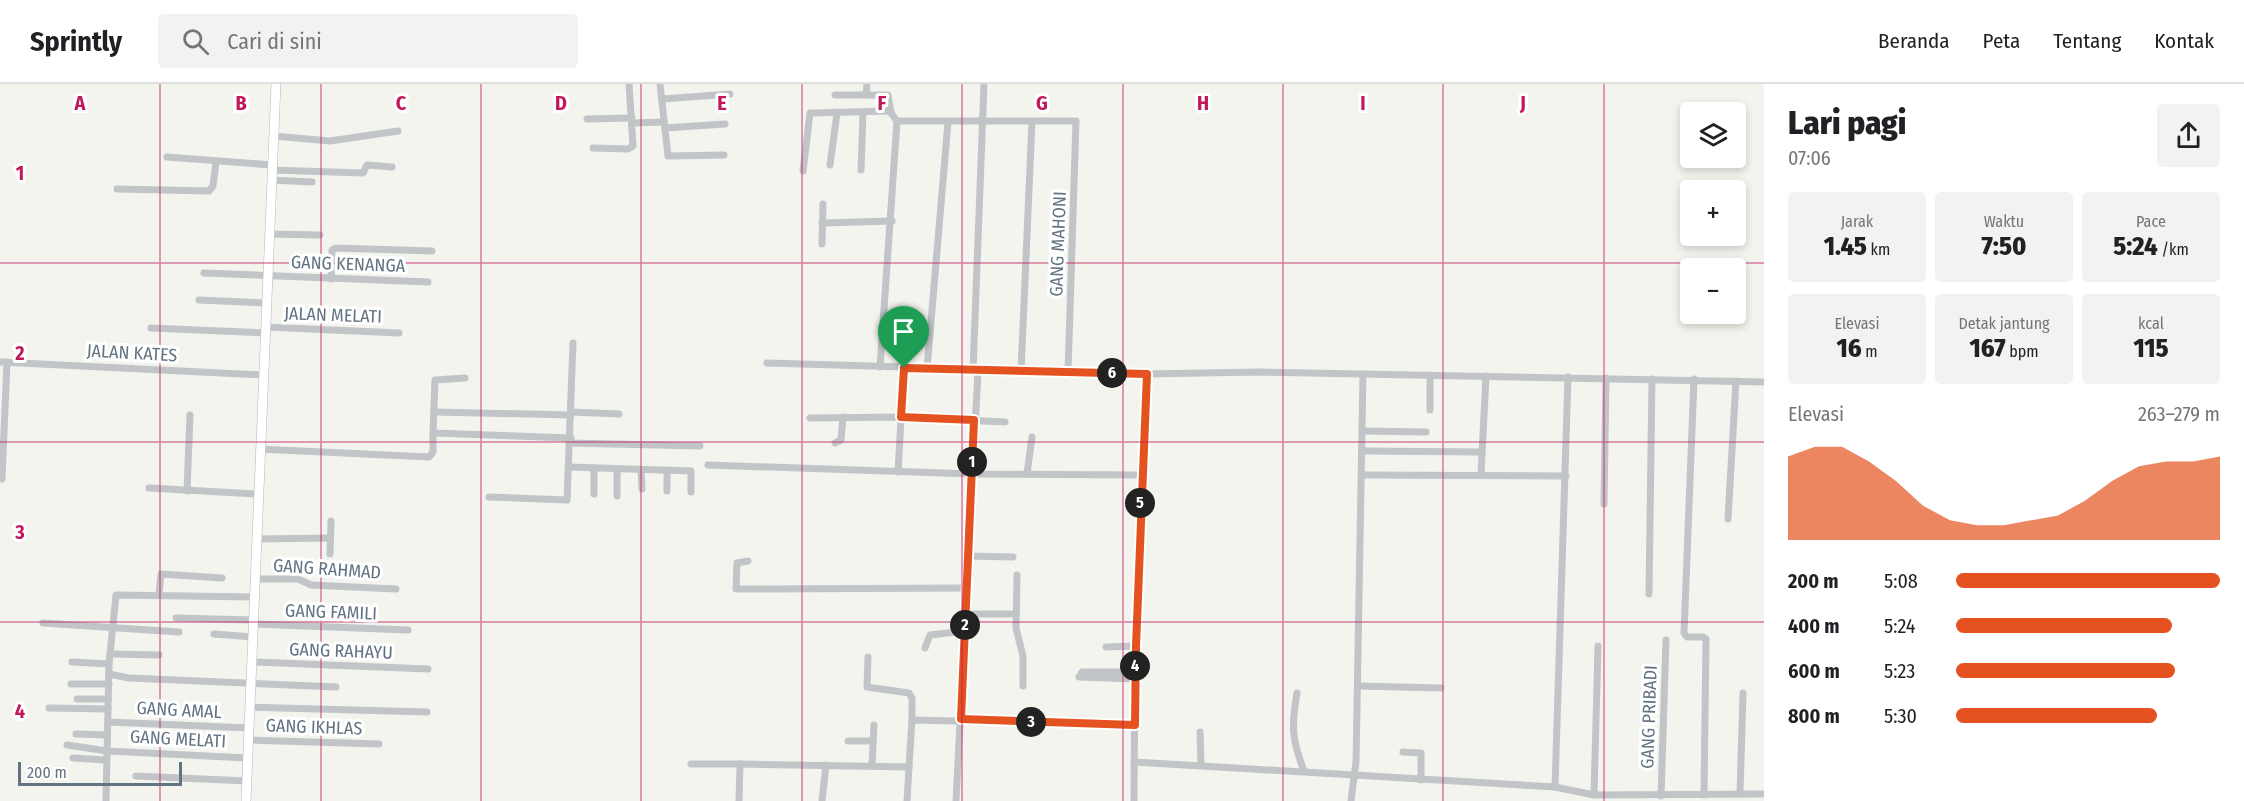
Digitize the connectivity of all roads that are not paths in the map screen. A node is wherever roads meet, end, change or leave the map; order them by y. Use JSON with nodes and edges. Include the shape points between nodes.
{"nodes":[{"id":1,"x":276,"y":84,"type":"edge"},
{"id":2,"x":629,"y":84,"type":"edge"},
{"id":3,"x":660,"y":84,"type":"edge"},
{"id":4,"x":867,"y":84,"type":"edge"},
{"id":5,"x":984,"y":84,"type":"edge"},
{"id":6,"x":730,"y":94,"type":"dead end"},
{"id":7,"x":835,"y":95,"type":"dead end"},
{"id":8,"x":866,"y":95,"type":"junction"},
{"id":9,"x":662,"y":99,"type":"junction"},
{"id":10,"x":891,"y":111,"type":"junction"},
{"id":11,"x":837,"y":113,"type":"junction"},
{"id":12,"x":863,"y":113,"type":"junction"},
{"id":13,"x":587,"y":119,"type":"dead end"},
{"id":14,"x":633,"y":120,"type":"junction"},
{"id":15,"x":897,"y":121,"type":"junction"},
{"id":16,"x":948,"y":122,"type":"junction"},
{"id":17,"x":983,"y":122,"type":"junction"},
{"id":18,"x":1032,"y":122,"type":"junction"},
{"id":19,"x":725,"y":124,"type":"dead end"},
{"id":20,"x":664,"y":125,"type":"junction"},
{"id":21,"x":398,"y":131,"type":"dead end"},
{"id":22,"x":273,"y":136,"type":"junction"},
{"id":23,"x":593,"y":148,"type":"dead end"},
{"id":24,"x":724,"y":155,"type":"dead end"},
{"id":25,"x":167,"y":157,"type":"dead end"},
{"id":26,"x":216,"y":162,"type":"junction"},
{"id":27,"x":830,"y":165,"type":"dead end"},
{"id":28,"x":272,"y":167,"type":"junction"},
{"id":29,"x":392,"y":167,"type":"dead end"},
{"id":30,"x":861,"y":170,"type":"dead end"},
{"id":31,"x":803,"y":171,"type":"dead end"},
{"id":32,"x":271,"y":180,"type":"junction"},
{"id":33,"x":312,"y":182,"type":"dead end"},
{"id":34,"x":117,"y":189,"type":"dead end"},
{"id":35,"x":823,"y":204,"type":"dead end"},
{"id":36,"x":892,"y":221,"type":"junction"},
{"id":37,"x":822,"y":223,"type":"junction"},
{"id":38,"x":269,"y":234,"type":"junction"},
{"id":39,"x":320,"y":235,"type":"dead end"},
{"id":40,"x":822,"y":244,"type":"dead end"},
{"id":41,"x":432,"y":251,"type":"dead end"},
{"id":42,"x":204,"y":273,"type":"dead end"},
{"id":43,"x":267,"y":276,"type":"junction"},
{"id":44,"x":331,"y":279,"type":"junction"},
{"id":45,"x":428,"y":282,"type":"dead end"},
{"id":46,"x":199,"y":300,"type":"dead end"},
{"id":47,"x":266,"y":303,"type":"junction"},
{"id":48,"x":151,"y":328,"type":"dead end"},
{"id":49,"x":265,"y":330,"type":"junction"},
{"id":50,"x":399,"y":333,"type":"dead end"},
{"id":51,"x":573,"y":343,"type":"dead end"},
{"id":52,"x":4,"y":362,"type":"edge"},
{"id":53,"x":767,"y":363,"type":"dead end"},
{"id":54,"x":880,"y":367,"type":"junction"},
{"id":55,"x":904,"y":368,"type":"junction"},
{"id":56,"x":927,"y":369,"type":"junction"},
{"id":57,"x":975,"y":370,"type":"junction"},
{"id":58,"x":1021,"y":370,"type":"junction"},
{"id":59,"x":1068,"y":372,"type":"junction"},
{"id":60,"x":1147,"y":374,"type":"junction"},
{"id":61,"x":1363,"y":374,"type":"junction"},
{"id":62,"x":263,"y":375,"type":"junction"},
{"id":63,"x":1430,"y":375,"type":"junction"},
{"id":64,"x":1486,"y":376,"type":"junction"},
{"id":65,"x":1568,"y":377,"type":"junction"},
{"id":66,"x":465,"y":378,"type":"dead end"},
{"id":67,"x":1606,"y":378,"type":"junction"},
{"id":68,"x":1652,"y":379,"type":"junction"},
{"id":69,"x":1694,"y":379,"type":"junction"},
{"id":70,"x":1736,"y":381,"type":"junction"},
{"id":71,"x":1764,"y":382,"type":"edge"},
{"id":72,"x":3,"y":389,"type":"edge"},
{"id":73,"x":1430,"y":410,"type":"dead end"},
{"id":74,"x":434,"y":412,"type":"junction"},
{"id":75,"x":571,"y":414,"type":"junction"},
{"id":76,"x":619,"y":414,"type":"dead end"},
{"id":77,"x":2,"y":415,"type":"edge"},
{"id":78,"x":190,"y":415,"type":"dead end"},
{"id":79,"x":843,"y":417,"type":"junction"},
{"id":80,"x":901,"y":417,"type":"junction"},
{"id":81,"x":810,"y":418,"type":"dead end"},
{"id":82,"x":974,"y":420,"type":"junction"},
{"id":83,"x":1005,"y":422,"type":"dead end"},
{"id":84,"x":1363,"y":431,"type":"junction"},
{"id":85,"x":1426,"y":432,"type":"dead end"},
{"id":86,"x":433,"y":433,"type":"junction"},
{"id":87,"x":1032,"y":437,"type":"dead end"},
{"id":88,"x":570,"y":441,"type":"junction"},
{"id":89,"x":2,"y":442,"type":"edge"},
{"id":90,"x":835,"y":443,"type":"dead end"},
{"id":91,"x":700,"y":446,"type":"dead end"},
{"id":92,"x":259,"y":449,"type":"junction"},
{"id":93,"x":1363,"y":451,"type":"junction"},
{"id":94,"x":1482,"y":452,"type":"junction"},
{"id":95,"x":708,"y":465,"type":"dead end"},
{"id":96,"x":569,"y":467,"type":"junction"},
{"id":97,"x":594,"y":468,"type":"junction"},
{"id":98,"x":617,"y":469,"type":"junction"},
{"id":99,"x":1,"y":470,"type":"edge"},
{"id":100,"x":641,"y":470,"type":"junction"},
{"id":101,"x":667,"y":470,"type":"junction"},
{"id":102,"x":898,"y":471,"type":"junction"},
{"id":103,"x":972,"y":474,"type":"junction"},
{"id":104,"x":1027,"y":474,"type":"junction"},
{"id":105,"x":1481,"y":474,"type":"junction"},
{"id":106,"x":1142,"y":475,"type":"junction"},
{"id":107,"x":1362,"y":475,"type":"junction"},
{"id":108,"x":1566,"y":476,"type":"junction"},
{"id":109,"x":2,"y":479,"type":"dead end"},
{"id":110,"x":149,"y":488,"type":"dead end"},
{"id":111,"x":642,"y":489,"type":"dead end"},
{"id":112,"x":188,"y":491,"type":"junction"},
{"id":113,"x":667,"y":491,"type":"dead end"},
{"id":114,"x":691,"y":492,"type":"dead end"},
{"id":115,"x":257,"y":494,"type":"junction"},
{"id":116,"x":594,"y":494,"type":"dead end"},
{"id":117,"x":617,"y":496,"type":"dead end"},
{"id":118,"x":489,"y":498,"type":"dead end"},
{"id":119,"x":1604,"y":504,"type":"dead end"},
{"id":120,"x":1728,"y":519,"type":"dead end"},
{"id":121,"x":330,"y":521,"type":"dead end"},
{"id":122,"x":330,"y":538,"type":"junction"},
{"id":123,"x":256,"y":539,"type":"junction"},
{"id":124,"x":330,"y":554,"type":"dead end"},
{"id":125,"x":967,"y":556,"type":"junction"},
{"id":126,"x":1013,"y":557,"type":"dead end"},
{"id":127,"x":748,"y":561,"type":"dead end"},
{"id":128,"x":1017,"y":574,"type":"dead end"},
{"id":129,"x":222,"y":578,"type":"dead end"},
{"id":130,"x":255,"y":579,"type":"junction"},
{"id":131,"x":966,"y":588,"type":"junction"},
{"id":132,"x":396,"y":589,"type":"dead end"},
{"id":133,"x":159,"y":594,"type":"junction"},
{"id":134,"x":1648,"y":594,"type":"dead end"},
{"id":135,"x":254,"y":597,"type":"junction"},
{"id":136,"x":966,"y":614,"type":"junction"},
{"id":137,"x":1016,"y":614,"type":"junction"},
{"id":138,"x":176,"y":618,"type":"dead end"},
{"id":139,"x":253,"y":622,"type":"junction"},
{"id":140,"x":43,"y":623,"type":"dead end"},
{"id":141,"x":112,"y":627,"type":"junction"},
{"id":142,"x":408,"y":630,"type":"dead end"},
{"id":143,"x":965,"y":631,"type":"junction"},
{"id":144,"x":179,"y":632,"type":"dead end"},
{"id":145,"x":214,"y":634,"type":"dead end"},
{"id":146,"x":253,"y":637,"type":"junction"},
{"id":147,"x":1666,"y":640,"type":"dead end"},
{"id":148,"x":1136,"y":646,"type":"junction"},
{"id":149,"x":1598,"y":646,"type":"dead end"},
{"id":150,"x":1106,"y":647,"type":"dead end"},
{"id":151,"x":926,"y":648,"type":"dead end"},
{"id":152,"x":110,"y":654,"type":"junction"},
{"id":153,"x":159,"y":655,"type":"dead end"},
{"id":154,"x":868,"y":657,"type":"dead end"},
{"id":155,"x":72,"y":662,"type":"dead end"},
{"id":156,"x":252,"y":662,"type":"junction"},
{"id":157,"x":109,"y":664,"type":"junction"},
{"id":158,"x":428,"y":669,"type":"dead end"},
{"id":159,"x":110,"y":674,"type":"junction"},
{"id":160,"x":1135,"y":675,"type":"junction"},
{"id":161,"x":251,"y":683,"type":"junction"},
{"id":162,"x":71,"y":684,"type":"dead end"},
{"id":163,"x":109,"y":684,"type":"junction"},
{"id":164,"x":1023,"y":686,"type":"dead end"},
{"id":165,"x":1358,"y":686,"type":"junction"},
{"id":166,"x":336,"y":687,"type":"dead end"},
{"id":167,"x":1441,"y":688,"type":"dead end"},
{"id":168,"x":1297,"y":693,"type":"dead end"},
{"id":169,"x":1743,"y":693,"type":"dead end"},
{"id":170,"x":77,"y":699,"type":"dead end"},
{"id":171,"x":108,"y":699,"type":"junction"},
{"id":172,"x":249,"y":707,"type":"junction"},
{"id":173,"x":49,"y":708,"type":"dead end"},
{"id":174,"x":108,"y":709,"type":"junction"},
{"id":175,"x":427,"y":711,"type":"dead end"},
{"id":176,"x":961,"y":719,"type":"junction"},
{"id":177,"x":912,"y":720,"type":"junction"},
{"id":178,"x":108,"y":722,"type":"junction"},
{"id":179,"x":874,"y":725,"type":"dead end"},
{"id":180,"x":1135,"y":725,"type":"junction"},
{"id":181,"x":249,"y":728,"type":"junction"},
{"id":182,"x":1200,"y":732,"type":"dead end"},
{"id":183,"x":76,"y":734,"type":"dead end"},
{"id":184,"x":107,"y":735,"type":"junction"},
{"id":185,"x":248,"y":740,"type":"junction"},
{"id":186,"x":848,"y":741,"type":"dead end"},
{"id":187,"x":873,"y":741,"type":"junction"},
{"id":188,"x":379,"y":744,"type":"dead end"},
{"id":189,"x":67,"y":745,"type":"dead end"},
{"id":190,"x":107,"y":751,"type":"junction"},
{"id":191,"x":1403,"y":752,"type":"dead end"},
{"id":192,"x":74,"y":758,"type":"dead end"},
{"id":193,"x":248,"y":758,"type":"junction"},
{"id":194,"x":106,"y":760,"type":"junction"},
{"id":195,"x":1134,"y":762,"type":"junction"},
{"id":196,"x":691,"y":764,"type":"dead end"},
{"id":197,"x":740,"y":764,"type":"junction"},
{"id":198,"x":826,"y":765,"type":"junction"},
{"id":199,"x":872,"y":765,"type":"junction"},
{"id":200,"x":1201,"y":765,"type":"junction"},
{"id":201,"x":909,"y":767,"type":"junction"},
{"id":202,"x":1304,"y":771,"type":"junction"},
{"id":203,"x":136,"y":776,"type":"dead end"},
{"id":204,"x":1355,"y":776,"type":"junction"},
{"id":205,"x":1421,"y":780,"type":"junction"},
{"id":206,"x":247,"y":782,"type":"junction"},
{"id":207,"x":1555,"y":787,"type":"junction"},
{"id":208,"x":1740,"y":793,"type":"junction"},
{"id":209,"x":1764,"y":794,"type":"edge"},
{"id":210,"x":1594,"y":795,"type":"junction"},
{"id":211,"x":1704,"y":795,"type":"junction"},
{"id":212,"x":1661,"y":796,"type":"junction"},
{"id":213,"x":1721,"y":797,"type":"edge"},
{"id":214,"x":1638,"y":798,"type":"edge"},
{"id":215,"x":1685,"y":799,"type":"edge"},
{"id":216,"x":106,"y":801,"type":"edge"},
{"id":217,"x":246,"y":801,"type":"edge"},
{"id":218,"x":739,"y":801,"type":"edge"},
{"id":219,"x":822,"y":801,"type":"edge"},
{"id":220,"x":907,"y":801,"type":"edge"},
{"id":221,"x":956,"y":801,"type":"edge"},
{"id":222,"x":1134,"y":801,"type":"edge"},
{"id":223,"x":1351,"y":801,"type":"edge"}],
"edges":[{"from":1,"to":22,"type":"main road"},
{"from":2,"to":14,"type":"street"},
{"from":3,"to":9,"type":"street"},
{"from":4,"to":8,"type":"street"},
{"from":5,"to":17,"type":"street"},
{"from":6,"to":9,"type":"street"},
{"from":7,"to":8,"type":"street"},
{"from":8,"to":10,"type":"street","via":[[888,94]]},
{"from":9,"to":20,"type":"street"},
{"from":10,"to":12,"type":"street"},
{"from":10,"to":15,"type":"street"},
{"from":11,"to":12,"type":"street"},
{"from":11,"to":27,"type":"street"},
{"from":11,"to":31,"type":"street","via":[[808,114]]},
{"from":12,"to":30,"type":"street"},
{"from":13,"to":14,"type":"street"},
{"from":14,"to":20,"type":"street"},
{"from":14,"to":23,"type":"street","via":[[634,143],[630,148]]},
{"from":15,"to":16,"type":"street"},
{"from":15,"to":36,"type":"street"},
{"from":16,"to":17,"type":"street"},
{"from":16,"to":56,"type":"street"},
{"from":17,"to":18,"type":"street"},
{"from":17,"to":57,"type":"street"},
{"from":18,"to":58,"type":"street"},
{"from":18,"to":59,"type":"street","name":"GANG MAHONI","via":[[1073,120],[1077,125]]},
{"from":19,"to":20,"type":"street"},
{"from":20,"to":24,"type":"street","via":[[666,152],[671,158]]},
{"from":21,"to":22,"type":"street","via":[[330,141]]},
{"from":22,"to":28,"type":"main road"},
{"from":25,"to":26,"type":"street"},
{"from":26,"to":28,"type":"street"},
{"from":26,"to":34,"type":"street","via":[[209,191]]},
{"from":28,"to":29,"type":"street","via":[[363,172],[368,165]]},
{"from":28,"to":32,"type":"main road"},
{"from":32,"to":33,"type":"street"},
{"from":32,"to":38,"type":"main road"},
{"from":35,"to":37,"type":"street"},
{"from":36,"to":37,"type":"street"},
{"from":36,"to":54,"type":"street"},
{"from":37,"to":40,"type":"street"},
{"from":38,"to":39,"type":"street"},
{"from":38,"to":43,"type":"main road"},
{"from":41,"to":44,"type":"street","via":[[336,248],[332,250]]},
{"from":42,"to":43,"type":"street","name":"GANG KENANGA"},
{"from":43,"to":44,"type":"street","name":"GANG KENANGA"},
{"from":43,"to":47,"type":"main road"},
{"from":44,"to":45,"type":"street","name":"GANG KENANGA"},
{"from":46,"to":47,"type":"street"},
{"from":47,"to":49,"type":"main road"},
{"from":48,"to":49,"type":"street","name":"JALAN MELATI"},
{"from":49,"to":50,"type":"street","name":"JALAN MELATI"},
{"from":49,"to":62,"type":"main road"},
{"from":51,"to":75,"type":"street"},
{"from":52,"to":62,"type":"street","name":"JALAN KATES"},
{"from":52,"to":72,"type":"street"},
{"from":53,"to":54,"type":"street"},
{"from":54,"to":55,"type":"street"},
{"from":55,"to":56,"type":"street"},
{"from":55,"to":80,"type":"street"},
{"from":56,"to":57,"type":"street"},
{"from":57,"to":58,"type":"street"},
{"from":57,"to":82,"type":"street"},
{"from":58,"to":59,"type":"street"},
{"from":59,"to":60,"type":"street"},
{"from":60,"to":61,"type":"street"},
{"from":60,"to":106,"type":"street"},
{"from":61,"to":63,"type":"street"},
{"from":61,"to":84,"type":"street"},
{"from":62,"to":92,"type":"main road"},
{"from":63,"to":64,"type":"street"},
{"from":63,"to":73,"type":"street"},
{"from":64,"to":65,"type":"street"},
{"from":64,"to":94,"type":"street"},
{"from":65,"to":67,"type":"street"},
{"from":65,"to":108,"type":"street"},
{"from":66,"to":74,"type":"street","via":[[435,379]]},
{"from":67,"to":68,"type":"street"},
{"from":67,"to":119,"type":"street"},
{"from":68,"to":69,"type":"street"},
{"from":68,"to":134,"type":"street"},
{"from":69,"to":70,"type":"street"},
{"from":69,"to":211,"type":"street","via":[[1686,636],[1706,639]]},
{"from":70,"to":71,"type":"street"},
{"from":70,"to":120,"type":"street"},
{"from":72,"to":77,"type":"street"},
{"from":74,"to":75,"type":"street"},
{"from":74,"to":86,"type":"street"},
{"from":75,"to":76,"type":"street"},
{"from":75,"to":88,"type":"street"},
{"from":77,"to":89,"type":"street"},
{"from":78,"to":112,"type":"street"},
{"from":79,"to":80,"type":"street"},
{"from":79,"to":81,"type":"street"},
{"from":79,"to":90,"type":"street","via":[[841,440]]},
{"from":80,"to":82,"type":"street"},
{"from":80,"to":102,"type":"street"},
{"from":82,"to":83,"type":"street"},
{"from":82,"to":103,"type":"street"},
{"from":84,"to":85,"type":"street"},
{"from":84,"to":93,"type":"street"},
{"from":86,"to":88,"type":"street"},
{"from":86,"to":92,"type":"street","via":[[434,452],[429,457]]},
{"from":87,"to":104,"type":"street"},
{"from":88,"to":91,"type":"street"},
{"from":88,"to":96,"type":"street"},
{"from":89,"to":99,"type":"street"},
{"from":92,"to":115,"type":"main road"},
{"from":93,"to":94,"type":"street"},
{"from":93,"to":107,"type":"street"},
{"from":94,"to":105,"type":"street"},
{"from":95,"to":102,"type":"street"},
{"from":96,"to":97,"type":"street"},
{"from":96,"to":118,"type":"street","via":[[567,500]]},
{"from":97,"to":98,"type":"street"},
{"from":97,"to":116,"type":"street"},
{"from":98,"to":100,"type":"street"},
{"from":98,"to":117,"type":"street"},
{"from":99,"to":109,"type":"street"},
{"from":100,"to":101,"type":"street"},
{"from":100,"to":111,"type":"street"},
{"from":101,"to":113,"type":"street"},
{"from":101,"to":114,"type":"street","via":[[691,471]]},
{"from":102,"to":103,"type":"street"},
{"from":103,"to":104,"type":"street"},
{"from":103,"to":125,"type":"street"},
{"from":104,"to":106,"type":"street"},
{"from":105,"to":107,"type":"street"},
{"from":105,"to":108,"type":"street"},
{"from":106,"to":148,"type":"street"},
{"from":107,"to":165,"type":"street"},
{"from":108,"to":207,"type":"street"},
{"from":110,"to":112,"type":"street"},
{"from":112,"to":115,"type":"street"},
{"from":115,"to":123,"type":"main road"},
{"from":121,"to":122,"type":"street"},
{"from":122,"to":123,"type":"street"},
{"from":122,"to":124,"type":"street"},
{"from":123,"to":130,"type":"main road"},
{"from":125,"to":126,"type":"street"},
{"from":125,"to":131,"type":"street"},
{"from":127,"to":131,"type":"street","via":[[737,563],[736,589]]},
{"from":128,"to":137,"type":"street"},
{"from":129,"to":133,"type":"street","via":[[161,573]]},
{"from":130,"to":132,"type":"street","name":"GANG RAHMAD","via":[[298,579],[311,585]]},
{"from":130,"to":135,"type":"main road"},
{"from":131,"to":136,"type":"street"},
{"from":133,"to":135,"type":"street"},
{"from":133,"to":141,"type":"street","via":[[117,594]]},
{"from":135,"to":139,"type":"main road"},
{"from":136,"to":137,"type":"street"},
{"from":136,"to":143,"type":"street"},
{"from":137,"to":164,"type":"street"},
{"from":138,"to":139,"type":"street","name":"GANG FAMILI"},
{"from":139,"to":142,"type":"street","name":"GANG FAMILI"},
{"from":139,"to":146,"type":"main road"},
{"from":140,"to":141,"type":"street"},
{"from":141,"to":144,"type":"street"},
{"from":141,"to":152,"type":"street"},
{"from":143,"to":151,"type":"street","via":[[930,635]]},
{"from":143,"to":176,"type":"street"},
{"from":145,"to":146,"type":"street"},
{"from":146,"to":156,"type":"main road"},
{"from":147,"to":212,"type":"street","name":"GANG PRIBADI"},
{"from":148,"to":150,"type":"street"},
{"from":148,"to":160,"type":"street"},
{"from":149,"to":210,"type":"street"},
{"from":152,"to":153,"type":"street"},
{"from":152,"to":157,"type":"street"},
{"from":154,"to":177,"type":"street","via":[[868,688],[909,693]]},
{"from":155,"to":157,"type":"street"},
{"from":156,"to":158,"type":"street","name":"GANG RAHAYU"},
{"from":156,"to":161,"type":"main road"},
{"from":157,"to":159,"type":"street"},
{"from":159,"to":161,"type":"street"},
{"from":159,"to":163,"type":"street"},
{"from":160,"to":160,"type":"street","via":[[1082,672],[1079,677]]},
{"from":160,"to":180,"type":"street"},
{"from":161,"to":166,"type":"street"},
{"from":161,"to":172,"type":"main road"},
{"from":162,"to":163,"type":"street"},
{"from":163,"to":171,"type":"street"},
{"from":165,"to":167,"type":"street"},
{"from":165,"to":204,"type":"street"},
{"from":168,"to":202,"type":"street","via":[[1293,738]]},
{"from":169,"to":208,"type":"street"},
{"from":170,"to":171,"type":"street"},
{"from":171,"to":174,"type":"street"},
{"from":172,"to":175,"type":"street"},
{"from":172,"to":181,"type":"main road"},
{"from":173,"to":174,"type":"street"},
{"from":174,"to":178,"type":"street"},
{"from":176,"to":177,"type":"street"},
{"from":176,"to":180,"type":"street"},
{"from":176,"to":221,"type":"street"},
{"from":177,"to":201,"type":"street"},
{"from":178,"to":181,"type":"street","name":"GANG AMAL"},
{"from":178,"to":184,"type":"street"},
{"from":179,"to":187,"type":"street"},
{"from":180,"to":195,"type":"street"},
{"from":181,"to":185,"type":"main road"},
{"from":182,"to":200,"type":"street"},
{"from":183,"to":184,"type":"street"},
{"from":184,"to":190,"type":"street"},
{"from":185,"to":188,"type":"street","name":"GANG IKHLAS"},
{"from":185,"to":193,"type":"main road"},
{"from":186,"to":187,"type":"street"},
{"from":187,"to":199,"type":"street"},
{"from":189,"to":190,"type":"street","name":"GANG MELATI"},
{"from":190,"to":193,"type":"street","name":"GANG MELATI"},
{"from":190,"to":194,"type":"street"},
{"from":191,"to":205,"type":"street","via":[[1421,753]]},
{"from":192,"to":194,"type":"street"},
{"from":193,"to":206,"type":"main road"},
{"from":194,"to":216,"type":"street"},
{"from":195,"to":200,"type":"street"},
{"from":195,"to":222,"type":"street"},
{"from":196,"to":197,"type":"street"},
{"from":197,"to":198,"type":"street"},
{"from":197,"to":218,"type":"street"},
{"from":198,"to":199,"type":"street"},
{"from":198,"to":219,"type":"street"},
{"from":199,"to":201,"type":"street"},
{"from":200,"to":202,"type":"street"},
{"from":201,"to":220,"type":"street"},
{"from":202,"to":204,"type":"street"},
{"from":203,"to":206,"type":"street"},
{"from":204,"to":205,"type":"street"},
{"from":204,"to":223,"type":"street"},
{"from":205,"to":207,"type":"street"},
{"from":206,"to":217,"type":"main road"},
{"from":207,"to":210,"type":"street"},
{"from":208,"to":209,"type":"street"},
{"from":208,"to":213,"type":"street"},
{"from":210,"to":214,"type":"street"},
{"from":211,"to":213,"type":"street"},
{"from":211,"to":215,"type":"street"},
{"from":212,"to":214,"type":"street"},
{"from":212,"to":215,"type":"street"}]}
